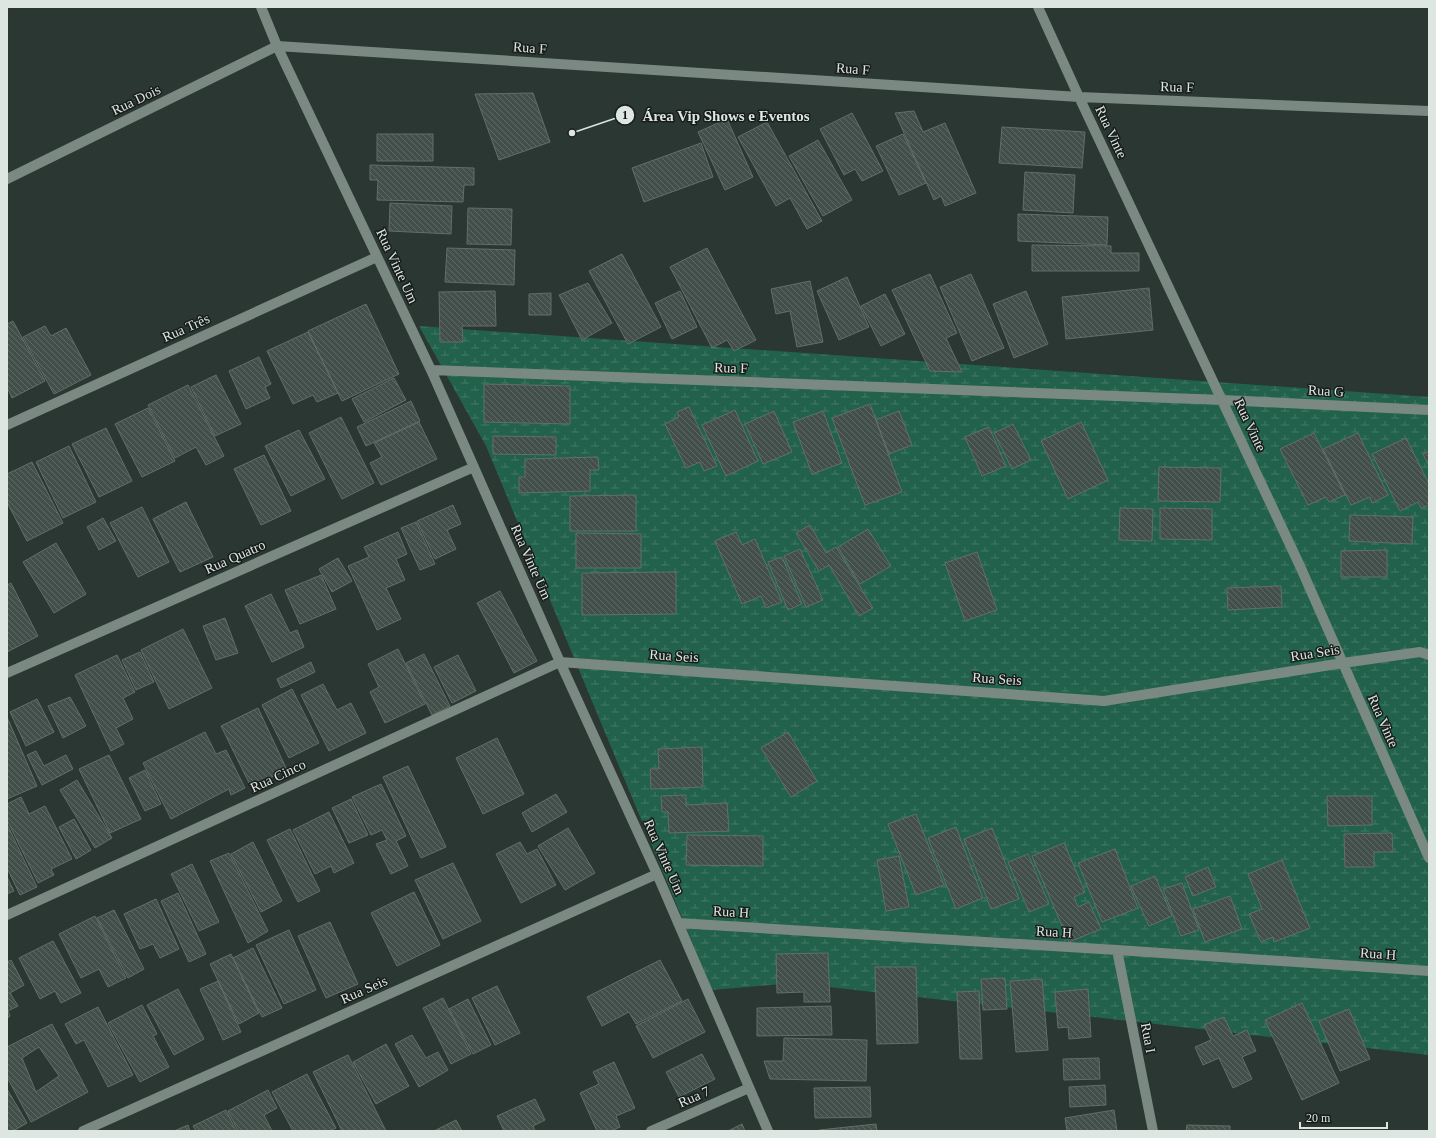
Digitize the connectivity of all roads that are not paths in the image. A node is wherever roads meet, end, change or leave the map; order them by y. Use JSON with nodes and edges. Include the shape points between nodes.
{"nodes":[{"id":1,"x":261,"y":7,"type":"edge"},
{"id":2,"x":1038,"y":7,"type":"edge"},
{"id":3,"x":276,"y":46,"type":"junction"},
{"id":4,"x":1079,"y":97,"type":"junction"},
{"id":5,"x":1429,"y":112,"type":"edge"},
{"id":6,"x":7,"y":179,"type":"edge"},
{"id":7,"x":377,"y":257,"type":"junction"},
{"id":8,"x":431,"y":370,"type":"junction"},
{"id":9,"x":1223,"y":400,"type":"junction"},
{"id":10,"x":1429,"y":410,"type":"edge"},
{"id":11,"x":7,"y":425,"type":"edge"},
{"id":12,"x":474,"y":467,"type":"junction"},
{"id":13,"x":1429,"y":655,"type":"edge"},
{"id":14,"x":560,"y":662,"type":"junction"},
{"id":15,"x":1343,"y":663,"type":"junction"},
{"id":16,"x":7,"y":673,"type":"edge"},
{"id":17,"x":1429,"y":858,"type":"edge"},
{"id":18,"x":657,"y":874,"type":"junction"},
{"id":19,"x":7,"y":915,"type":"edge"},
{"id":20,"x":678,"y":923,"type":"junction"},
{"id":21,"x":1117,"y":950,"type":"junction"},
{"id":22,"x":1429,"y":971,"type":"edge"},
{"id":23,"x":749,"y":1088,"type":"junction"},
{"id":24,"x":83,"y":1131,"type":"edge"},
{"id":25,"x":651,"y":1131,"type":"edge"},
{"id":26,"x":768,"y":1131,"type":"edge"},
{"id":27,"x":1153,"y":1131,"type":"edge"}],
"edges":[{"from":1,"to":3,"type":"street","name":"Rua Vinte Um"},
{"from":2,"to":4,"type":"street","name":"Rua Vinte"},
{"from":3,"to":4,"type":"street","name":"Rua F"},
{"from":3,"to":6,"type":"street","name":"Rua Dois"},
{"from":3,"to":7,"type":"street","name":"Rua Vinte Um"},
{"from":4,"to":5,"type":"street","name":"Rua F"},
{"from":4,"to":9,"type":"street","name":"Rua Vinte"},
{"from":7,"to":8,"type":"street","name":"Rua Vinte Um"},
{"from":7,"to":11,"type":"street","name":"Rua Três"},
{"from":8,"to":9,"type":"street","name":"Rua F"},
{"from":8,"to":12,"type":"street","name":"Rua Vinte Um"},
{"from":9,"to":10,"type":"street","name":"Rua G"},
{"from":9,"to":15,"type":"street","name":"Rua Vinte"},
{"from":12,"to":14,"type":"street","name":"Rua Vinte Um"},
{"from":12,"to":16,"type":"street","name":"Rua Quatro"},
{"from":13,"to":15,"type":"street","name":"Rua Seis","via":[[1420,652]]},
{"from":14,"to":15,"type":"street","name":"Rua Seis","via":[[1104,701]]},
{"from":14,"to":18,"type":"street","name":"Rua Vinte Um"},
{"from":14,"to":19,"type":"street","name":"Rua Cinco"},
{"from":15,"to":17,"type":"street","name":"Rua Vinte"},
{"from":18,"to":20,"type":"street","name":"Rua Vinte Um"},
{"from":18,"to":24,"type":"street","name":"Rua Seis"},
{"from":20,"to":21,"type":"street","name":"Rua H"},
{"from":20,"to":23,"type":"street","name":"Rua Vinte Um"},
{"from":21,"to":22,"type":"street","name":"Rua H"},
{"from":21,"to":27,"type":"street","name":"Rua I"},
{"from":23,"to":25,"type":"street","name":"Rua 7"},
{"from":23,"to":26,"type":"street","name":"Rua Vinte Um"}]}
